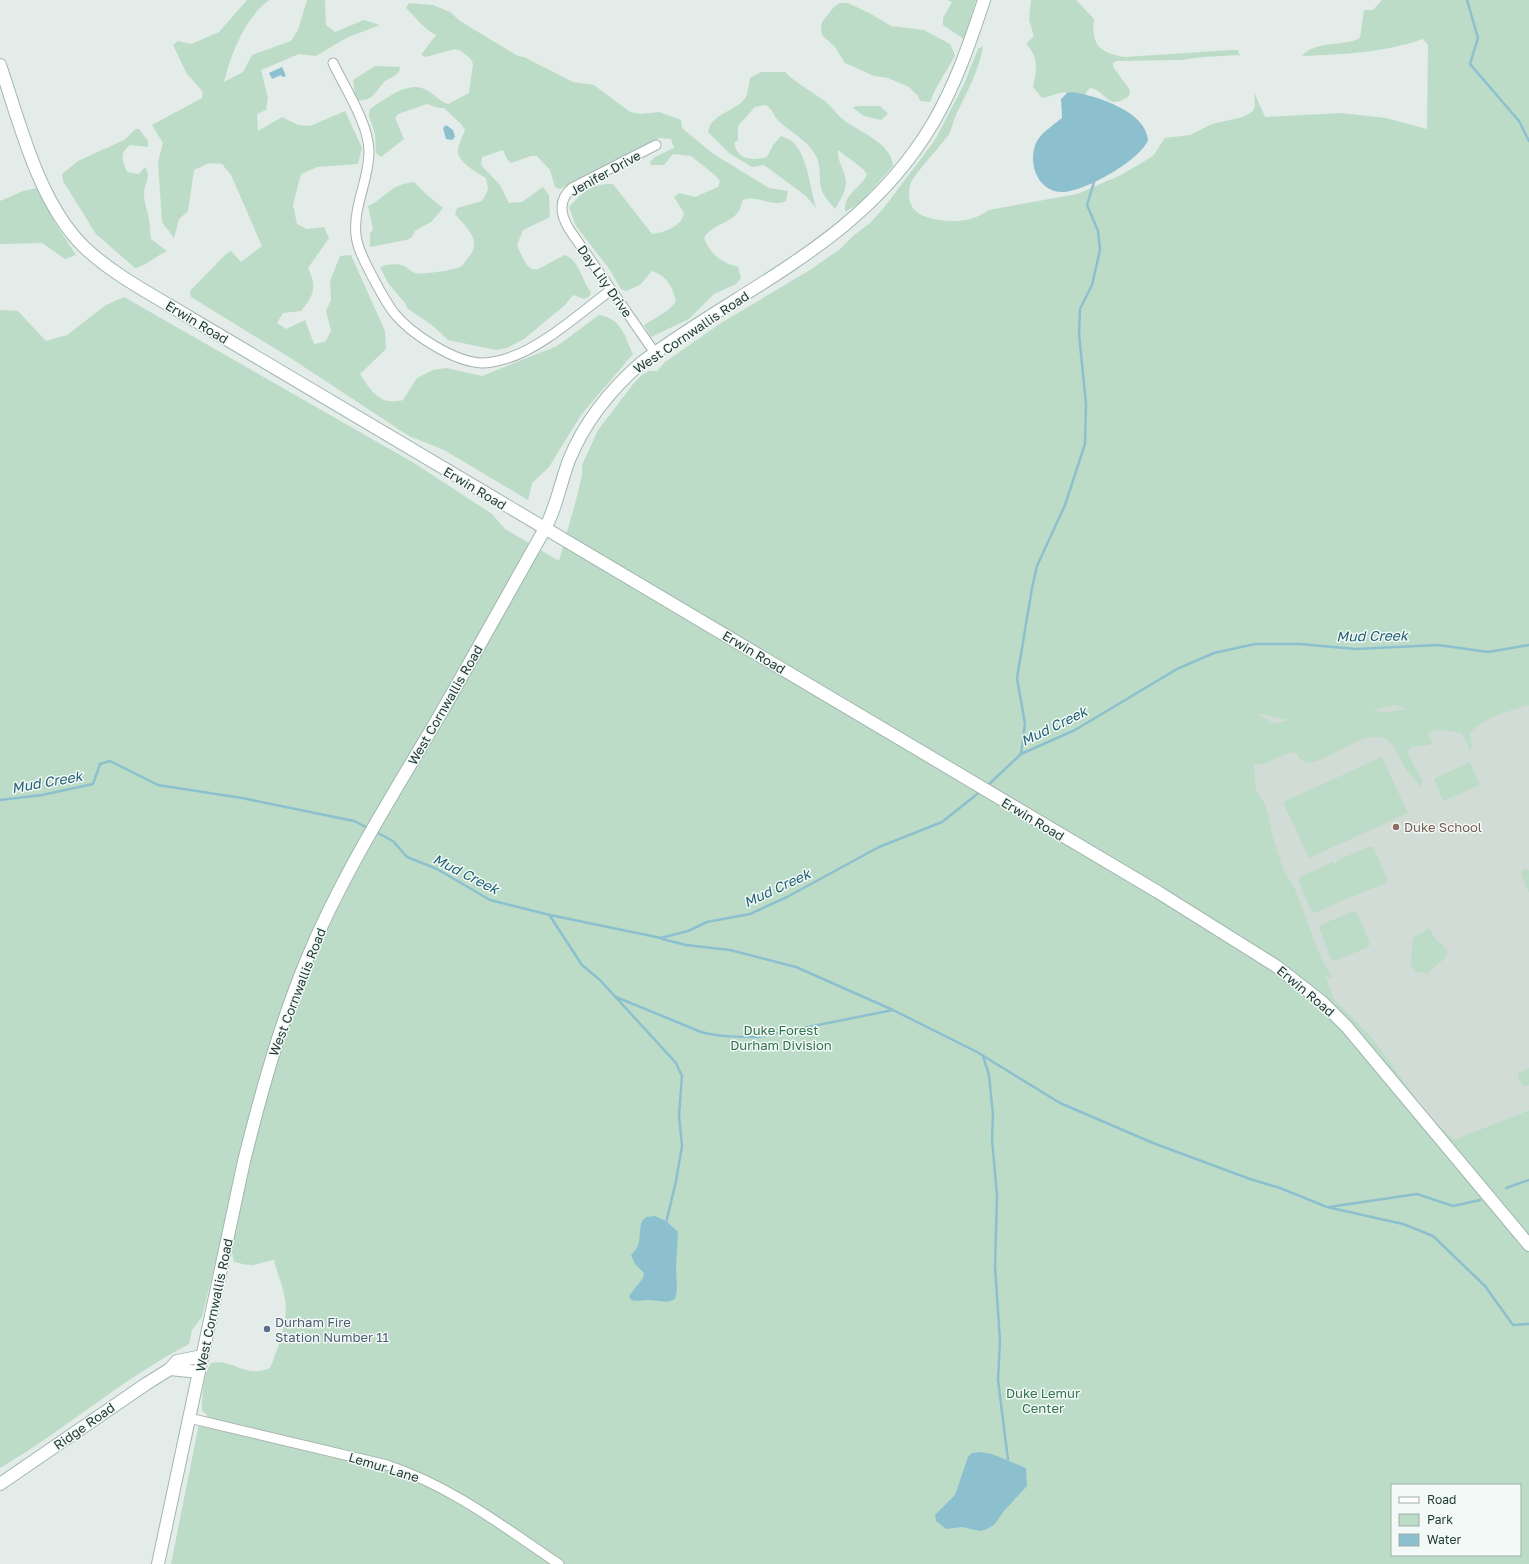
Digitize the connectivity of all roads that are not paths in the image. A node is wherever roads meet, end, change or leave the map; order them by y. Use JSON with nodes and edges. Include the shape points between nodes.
{"nodes":[{"id":1,"x":984,"y":0,"type":"edge"},
{"id":2,"x":333,"y":63,"type":"dead end"},
{"id":3,"x":0,"y":65,"type":"edge"},
{"id":4,"x":656,"y":145,"type":"dead end"},
{"id":5,"x":561,"y":207,"type":"joint"},
{"id":6,"x":611,"y":290,"type":"junction"},
{"id":7,"x":655,"y":353,"type":"junction"},
{"id":8,"x":545,"y":529,"type":"junction"},
{"id":9,"x":1529,"y":1245,"type":"edge"},
{"id":10,"x":203,"y":1356,"type":"junction"},
{"id":11,"x":170,"y":1369,"type":"junction"},
{"id":12,"x":199,"y":1372,"type":"junction"},
{"id":13,"x":189,"y":1418,"type":"junction"},
{"id":14,"x":0,"y":1484,"type":"edge"},
{"id":15,"x":158,"y":1564,"type":"edge"},
{"id":16,"x":559,"y":1564,"type":"edge"}],
"edges":[{"from":1,"to":7,"type":"street","name":"West Cornwallis Road","via":[[961,67],[942,108],[923,140],[891,181],[846,225],[814,250]]},
{"from":2,"to":6,"type":"street","via":[[369,144],[356,219],[358,242],[389,306],[410,328],[445,351],[474,362],[506,359],[531,348]]},
{"from":3,"to":8,"type":"street","name":"Erwin Road","via":[[43,186],[65,224],[92,254],[142,289]]},
{"from":4,"to":5,"type":"street","name":"Jenifer Drive","via":[[572,188],[564,196]]},
{"from":5,"to":6,"type":"street","name":"Day Lily Drive","via":[[566,223]]},
{"from":6,"to":7,"type":"street","name":"Day Lily Drive"},
{"from":7,"to":8,"type":"street","name":"West Cornwallis Road","via":[[623,379],[594,414],[570,460]]},
{"from":8,"to":9,"type":"street","name":"Erwin Road","via":[[1259,954],[1312,992],[1347,1027]]},
{"from":8,"to":10,"type":"street","name":"West Cornwallis Road","via":[[482,643],[367,838],[307,958],[267,1074],[244,1161]]},
{"from":10,"to":11,"type":"street","name":"Ridge Road","via":[[177,1361]]},
{"from":10,"to":12,"type":"street","name":"West Cornwallis Road"},
{"from":11,"to":12,"type":"street"},
{"from":11,"to":14,"type":"street","name":"Ridge Road"},
{"from":12,"to":13,"type":"street","name":"West Cornwallis Road"},
{"from":13,"to":15,"type":"street","name":"West Cornwallis Road"},
{"from":13,"to":16,"type":"street","name":"Lemur Lane","via":[[380,1463],[408,1472],[462,1499]]}]}
